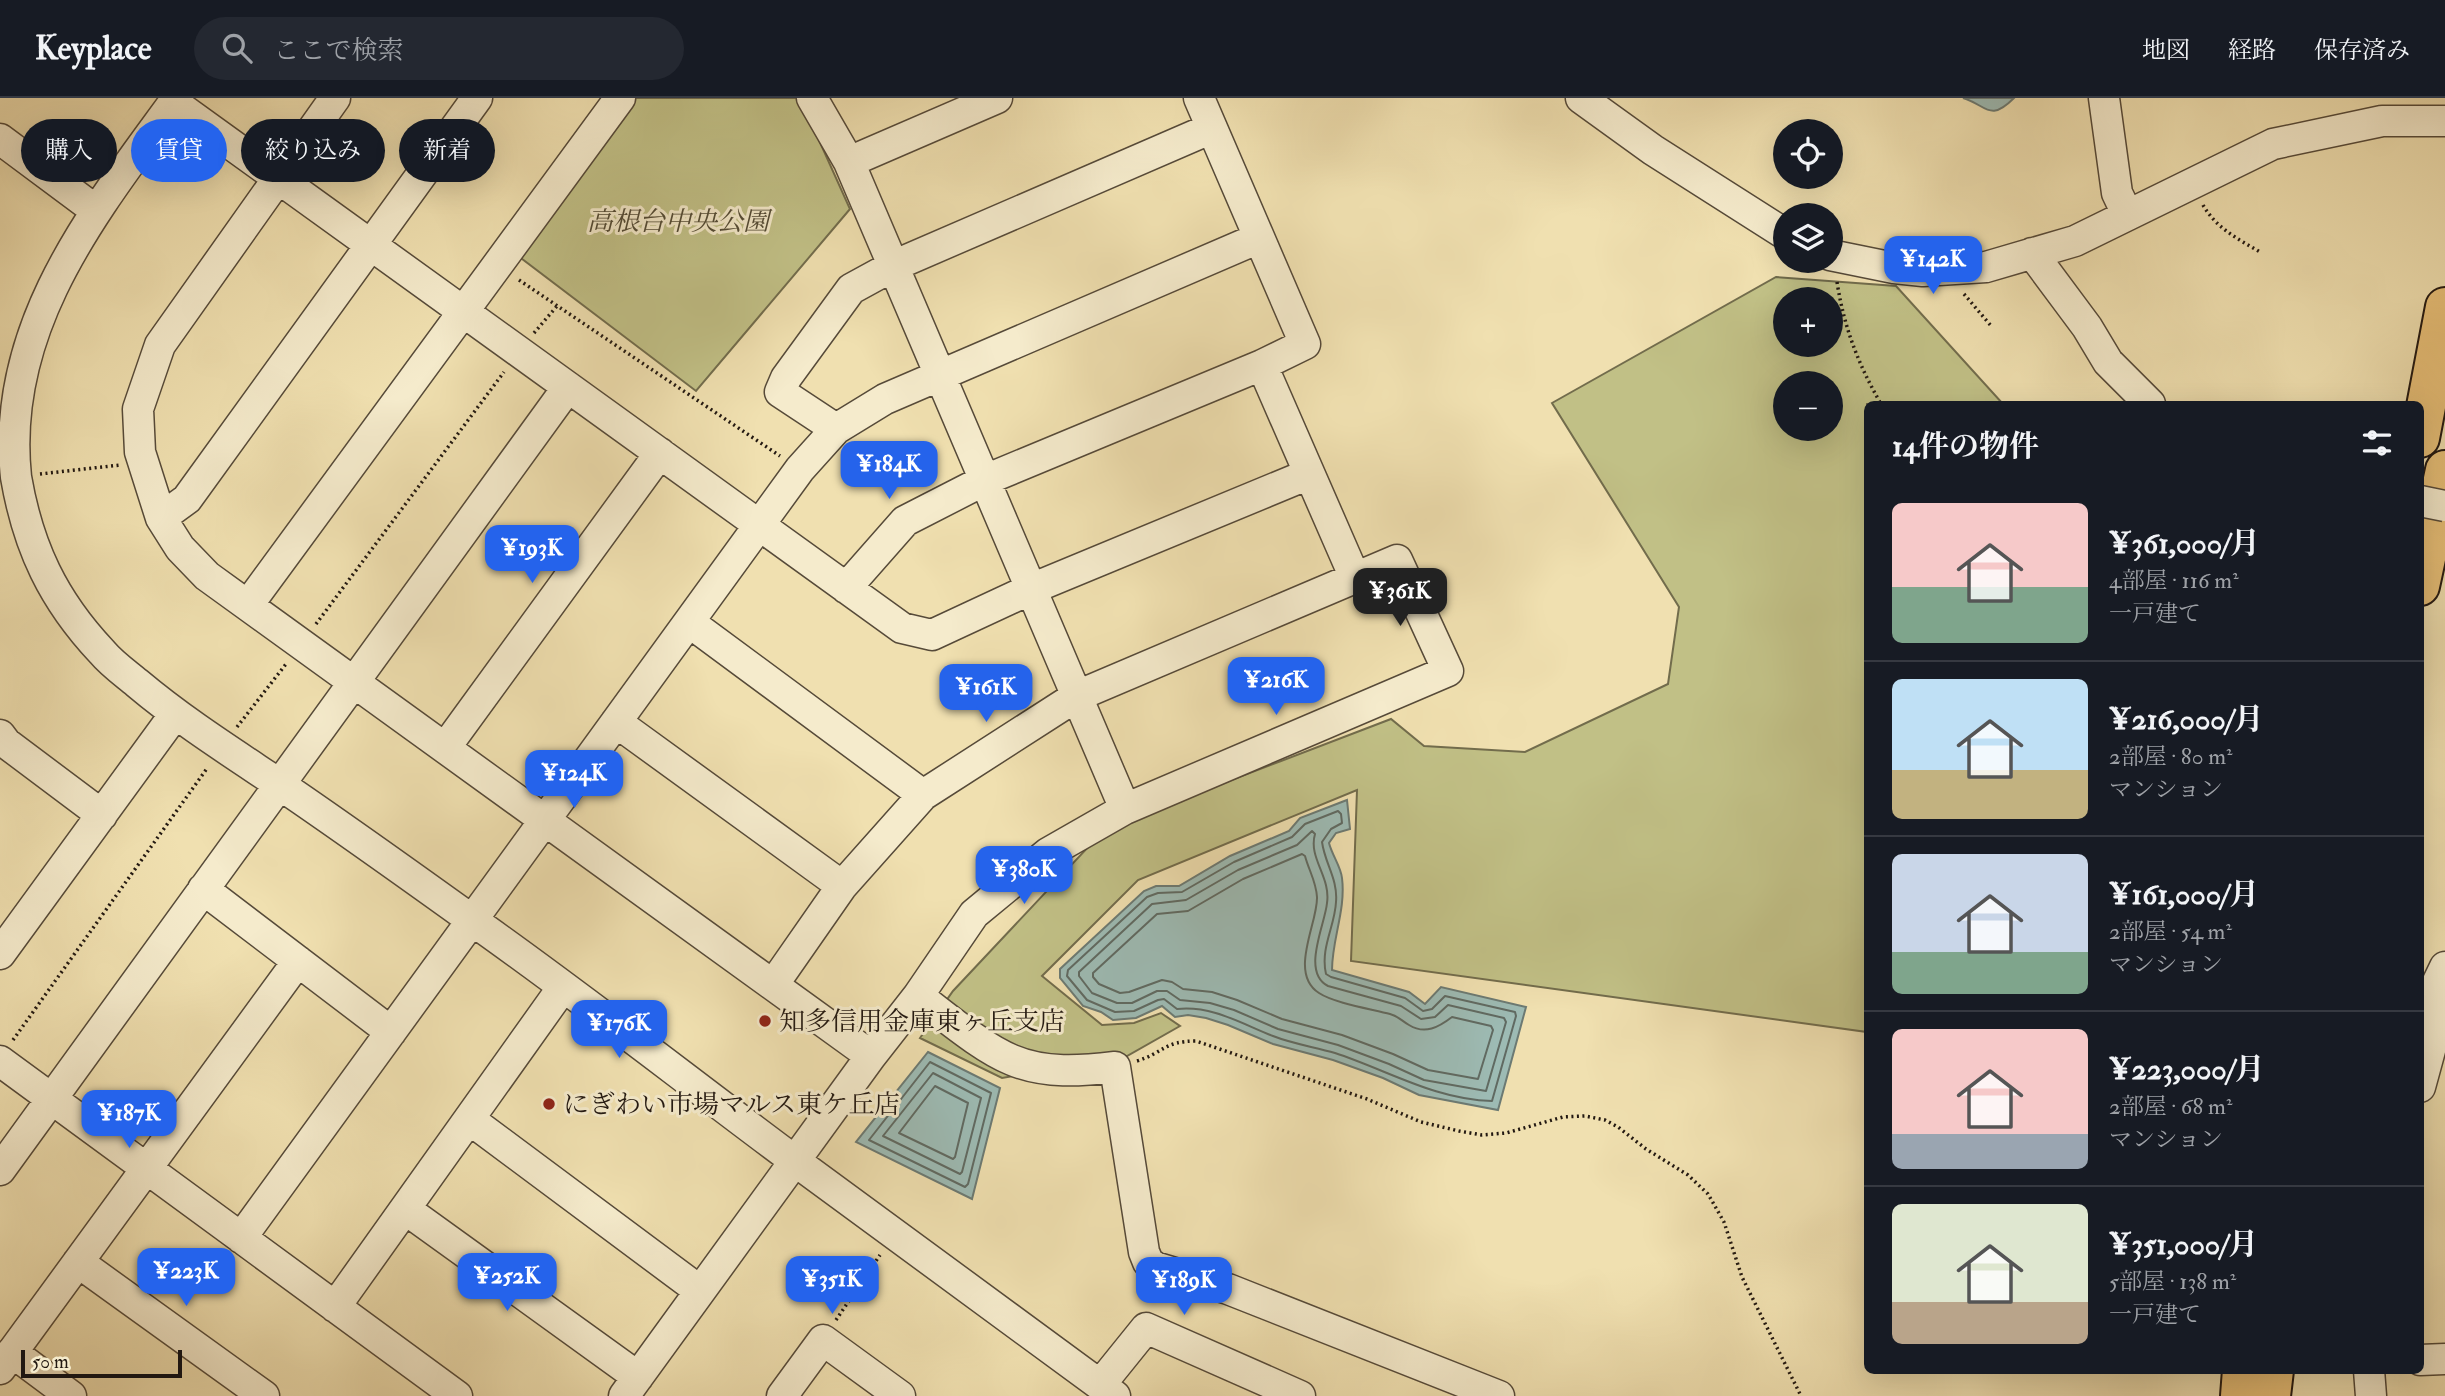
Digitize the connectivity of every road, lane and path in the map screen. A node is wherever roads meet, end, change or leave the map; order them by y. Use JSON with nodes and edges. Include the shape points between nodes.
{"nodes":[{"id":1,"x":335,"y":98,"type":"edge"},
{"id":2,"x":477,"y":98,"type":"edge"},
{"id":3,"x":620,"y":98,"type":"edge"},
{"id":4,"x":812,"y":98,"type":"edge"},
{"id":5,"x":998,"y":98,"type":"edge"},
{"id":6,"x":1199,"y":98,"type":"edge"},
{"id":7,"x":1581,"y":98,"type":"edge"},
{"id":8,"x":2104,"y":98,"type":"edge"},
{"id":9,"x":175,"y":100,"type":"edge"},
{"id":10,"x":320,"y":119,"type":"edge"},
{"id":11,"x":2445,"y":121,"type":"edge"},
{"id":12,"x":1212,"y":128,"type":"junction"},
{"id":13,"x":0,"y":139,"type":"edge"},
{"id":14,"x":241,"y":150,"type":"edge"},
{"id":15,"x":849,"y":162,"type":"junction"},
{"id":16,"x":274,"y":182,"type":"edge"},
{"id":17,"x":283,"y":182,"type":"edge"},
{"id":18,"x":2189,"y":183,"type":"junction"},
{"id":19,"x":94,"y":209,"type":"junction"},
{"id":20,"x":2127,"y":214,"type":"junction"},
{"id":21,"x":1773,"y":226,"type":"edge"},
{"id":22,"x":1259,"y":238,"type":"junction"},
{"id":23,"x":371,"y":245,"type":"junction"},
{"id":24,"x":2260,"y":252,"type":"dead end"},
{"id":25,"x":2032,"y":253,"type":"junction"},
{"id":26,"x":1843,"y":258,"type":"edge"},
{"id":27,"x":497,"y":265,"type":"junction"},
{"id":28,"x":893,"y":266,"type":"junction"},
{"id":29,"x":1953,"y":269,"type":"junction"},
{"id":30,"x":1836,"y":273,"type":"edge"},
{"id":31,"x":557,"y":306,"type":"junction"},
{"id":32,"x":2445,"y":307,"type":"edge"},
{"id":33,"x":463,"y":311,"type":"junction"},
{"id":34,"x":1992,"y":327,"type":"dead end"},
{"id":35,"x":519,"y":351,"type":"junction"},
{"id":36,"x":1262,"y":365,"type":"junction"},
{"id":37,"x":940,"y":376,"type":"junction"},
{"id":38,"x":568,"y":387,"type":"junction"},
{"id":39,"x":1880,"y":401,"type":"edge"},
{"id":40,"x":2147,"y":401,"type":"edge"},
{"id":41,"x":2424,"y":417,"type":"edge"},
{"id":42,"x":836,"y":429,"type":"junction"},
{"id":43,"x":660,"y":453,"type":"junction"},
{"id":44,"x":143,"y":462,"type":"junction"},
{"id":45,"x":800,"y":469,"type":"junction"},
{"id":46,"x":2445,"y":470,"type":"edge"},
{"id":47,"x":1309,"y":474,"type":"junction"},
{"id":48,"x":16,"y":476,"type":"junction"},
{"id":49,"x":985,"y":480,"type":"junction"},
{"id":50,"x":2424,"y":502,"type":"edge"},
{"id":51,"x":2445,"y":506,"type":"edge"},
{"id":52,"x":161,"y":518,"type":"junction"},
{"id":53,"x":760,"y":525,"type":"junction"},
{"id":54,"x":2424,"y":567,"type":"edge"},
{"id":55,"x":1355,"y":578,"type":"junction"},
{"id":56,"x":846,"y":588,"type":"junction"},
{"id":57,"x":1031,"y":589,"type":"junction"},
{"id":58,"x":248,"y":605,"type":"junction"},
{"id":59,"x":689,"y":622,"type":"junction"},
{"id":60,"x":301,"y":644,"type":"junction"},
{"id":61,"x":353,"y":681,"type":"junction"},
{"id":62,"x":1077,"y":696,"type":"junction"},
{"id":63,"x":174,"y":715,"type":"junction"},
{"id":64,"x":616,"y":722,"type":"junction"},
{"id":65,"x":232,"y":733,"type":"dead end"},
{"id":66,"x":2,"y":743,"type":"edge"},
{"id":67,"x":445,"y":748,"type":"junction"},
{"id":68,"x":213,"y":760,"type":"dead end"},
{"id":69,"x":279,"y":784,"type":"junction"},
{"id":70,"x":923,"y":795,"type":"junction"},
{"id":71,"x":1125,"y":809,"type":"junction"},
{"id":72,"x":102,"y":815,"type":"junction"},
{"id":73,"x":545,"y":820,"type":"junction"},
{"id":74,"x":842,"y":886,"type":"junction"},
{"id":75,"x":203,"y":889,"type":"junction"},
{"id":76,"x":472,"y":920,"type":"junction"},
{"id":77,"x":0,"y":954,"type":"edge"},
{"id":78,"x":298,"y":961,"type":"junction"},
{"id":79,"x":2445,"y":967,"type":"edge"},
{"id":80,"x":773,"y":985,"type":"junction"},
{"id":81,"x":563,"y":987,"type":"junction"},
{"id":82,"x":918,"y":996,"type":"junction"},
{"id":83,"x":391,"y":1032,"type":"junction"},
{"id":84,"x":4,"y":1054,"type":"edge"},
{"id":85,"x":871,"y":1056,"type":"junction"},
{"id":86,"x":1115,"y":1067,"type":"junction"},
{"id":87,"x":2424,"y":1073,"type":"edge"},
{"id":88,"x":51,"y":1099,"type":"junction"},
{"id":89,"x":470,"y":1119,"type":"junction"},
{"id":90,"x":795,"y":1161,"type":"junction"},
{"id":91,"x":146,"y":1169,"type":"junction"},
{"id":92,"x":0,"y":1170,"type":"edge"},
{"id":93,"x":405,"y":1209,"type":"junction"},
{"id":94,"x":241,"y":1238,"type":"junction"},
{"id":95,"x":880,"y":1255,"type":"dead end"},
{"id":96,"x":78,"y":1262,"type":"junction"},
{"id":97,"x":700,"y":1291,"type":"junction"},
{"id":98,"x":335,"y":1307,"type":"junction"},
{"id":99,"x":823,"y":1340,"type":"junction"},
{"id":100,"x":2445,"y":1359,"type":"edge"},
{"id":101,"x":2424,"y":1360,"type":"edge"},
{"id":102,"x":6,"y":1361,"type":"edge"},
{"id":103,"x":2242,"y":1374,"type":"edge"},
{"id":104,"x":2274,"y":1374,"type":"edge"},
{"id":105,"x":631,"y":1386,"type":"edge"},
{"id":106,"x":1107,"y":1391,"type":"edge"},
{"id":107,"x":71,"y":1396,"type":"edge"},
{"id":108,"x":264,"y":1396,"type":"edge"},
{"id":109,"x":457,"y":1396,"type":"edge"},
{"id":110,"x":782,"y":1396,"type":"edge"},
{"id":111,"x":900,"y":1396,"type":"edge"},
{"id":112,"x":1300,"y":1396,"type":"edge"},
{"id":113,"x":1499,"y":1396,"type":"edge"},
{"id":114,"x":1801,"y":1396,"type":"edge"},
{"id":115,"x":2240,"y":1396,"type":"edge"},
{"id":116,"x":2271,"y":1396,"type":"edge"}],
"edges":[{"from":1,"to":10,"type":"street"},
{"from":2,"to":23,"type":"street"},
{"from":3,"to":27,"type":"street"},
{"from":4,"to":15,"type":"street"},
{"from":5,"to":15,"type":"street"},
{"from":6,"to":12,"type":"street"},
{"from":7,"to":21,"type":"street"},
{"from":8,"to":20,"type":"street","via":[[2117,193]]},
{"from":9,"to":14,"type":"street"},
{"from":9,"to":19,"type":"street"},
{"from":11,"to":18,"type":"street","via":[[2382,121],[2273,144]]},
{"from":12,"to":22,"type":"street"},
{"from":12,"to":28,"type":"street"},
{"from":13,"to":19,"type":"street"},
{"from":15,"to":28,"type":"street"},
{"from":16,"to":44,"type":"street","via":[[160,345],[138,409]]},
{"from":17,"to":23,"type":"street"},
{"from":18,"to":20,"type":"street"},
{"from":18,"to":24,"type":"path","via":[[2216,223]]},
{"from":19,"to":48,"type":"street","via":[[41,297],[23,348],[14,395]]},
{"from":20,"to":25,"type":"street","via":[[2075,241]]},
{"from":22,"to":36,"type":"street","via":[[1305,344]]},
{"from":22,"to":37,"type":"street"},
{"from":23,"to":33,"type":"street"},
{"from":23,"to":52,"type":"street","via":[[187,499]]},
{"from":25,"to":29,"type":"street","via":[[1986,267]]},
{"from":25,"to":40,"type":"street","via":[[2109,362]]},
{"from":26,"to":29,"type":"street","via":[[1923,271]]},
{"from":27,"to":31,"type":"path"},
{"from":27,"to":33,"type":"street"},
{"from":28,"to":37,"type":"street"},
{"from":28,"to":42,"type":"street","via":[[851,289],[780,392]]},
{"from":29,"to":34,"type":"path","via":[[1954,280]]},
{"from":30,"to":39,"type":"path","via":[[1851,342]]},
{"from":31,"to":35,"type":"path"},
{"from":31,"to":45,"type":"path"},
{"from":32,"to":41,"type":"highway"},
{"from":33,"to":35,"type":"street"},
{"from":33,"to":58,"type":"street"},
{"from":35,"to":38,"type":"street"},
{"from":35,"to":60,"type":"path"},
{"from":36,"to":47,"type":"street"},
{"from":36,"to":49,"type":"street"},
{"from":37,"to":42,"type":"street","via":[[885,399]]},
{"from":37,"to":49,"type":"street"},
{"from":38,"to":43,"type":"street"},
{"from":38,"to":61,"type":"street"},
{"from":42,"to":45,"type":"street"},
{"from":43,"to":53,"type":"street"},
{"from":43,"to":67,"type":"street"},
{"from":44,"to":48,"type":"path"},
{"from":44,"to":52,"type":"street"},
{"from":45,"to":53,"type":"street"},
{"from":46,"to":54,"type":"highway"},
{"from":47,"to":55,"type":"street"},
{"from":47,"to":57,"type":"street"},
{"from":48,"to":63,"type":"street","via":[[32,542],[54,591],[103,653]]},
{"from":49,"to":56,"type":"street","via":[[905,521]]},
{"from":49,"to":57,"type":"street"},
{"from":50,"to":51,"type":"street","bridge":true},
{"from":52,"to":58,"type":"street","via":[[180,548],[207,576]]},
{"from":53,"to":56,"type":"street"},
{"from":53,"to":59,"type":"street"},
{"from":55,"to":62,"type":"street"},
{"from":55,"to":71,"type":"street","via":[[1397,560],[1448,671]]},
{"from":56,"to":57,"type":"street","via":[[902,628],[932,635]]},
{"from":57,"to":62,"type":"street"},
{"from":58,"to":60,"type":"street"},
{"from":59,"to":64,"type":"street"},
{"from":59,"to":70,"type":"street"},
{"from":60,"to":61,"type":"street"},
{"from":60,"to":65,"type":"path"},
{"from":61,"to":67,"type":"street"},
{"from":61,"to":69,"type":"street"},
{"from":62,"to":70,"type":"street"},
{"from":62,"to":71,"type":"street"},
{"from":63,"to":69,"type":"street"},
{"from":63,"to":72,"type":"street"},
{"from":64,"to":73,"type":"street"},
{"from":64,"to":74,"type":"street"},
{"from":66,"to":72,"type":"street"},
{"from":67,"to":73,"type":"street"},
{"from":68,"to":84,"type":"path"},
{"from":69,"to":75,"type":"street"},
{"from":69,"to":76,"type":"street"},
{"from":70,"to":74,"type":"street"},
{"from":71,"to":82,"type":"street","via":[[1048,853],[974,914]]},
{"from":72,"to":77,"type":"street"},
{"from":73,"to":76,"type":"street"},
{"from":73,"to":80,"type":"street"},
{"from":74,"to":80,"type":"street"},
{"from":75,"to":78,"type":"street"},
{"from":75,"to":88,"type":"street"},
{"from":76,"to":81,"type":"street"},
{"from":76,"to":83,"type":"street"},
{"from":78,"to":83,"type":"street"},
{"from":78,"to":91,"type":"street"},
{"from":79,"to":87,"type":"street","via":[[2432,994],[2432,1044]]},
{"from":80,"to":85,"type":"street"},
{"from":81,"to":89,"type":"street"},
{"from":81,"to":90,"type":"street"},
{"from":82,"to":85,"type":"street"},
{"from":82,"to":86,"type":"street","via":[[1012,1060],[1053,1069]]},
{"from":83,"to":94,"type":"street"},
{"from":84,"to":88,"type":"street"},
{"from":85,"to":90,"type":"street"},
{"from":86,"to":113,"type":"street","via":[[1148,1262]]},
{"from":86,"to":114,"type":"path","via":[[1151,1056],[1165,1045],[1196,1041],[1421,1122],[1458,1131],[1506,1133],[1563,1117],[1605,1120],[1688,1175],[1708,1194],[1724,1222],[1742,1277]]},
{"from":88,"to":91,"type":"street"},
{"from":88,"to":92,"type":"street"},
{"from":89,"to":93,"type":"street"},
{"from":89,"to":97,"type":"street"},
{"from":90,"to":97,"type":"street"},
{"from":90,"to":106,"type":"street"},
{"from":91,"to":94,"type":"street"},
{"from":91,"to":96,"type":"street"},
{"from":93,"to":98,"type":"street"},
{"from":93,"to":105,"type":"street"},
{"from":94,"to":98,"type":"street"},
{"from":95,"to":99,"type":"path"},
{"from":96,"to":102,"type":"street"},
{"from":96,"to":108,"type":"street"},
{"from":97,"to":105,"type":"street"},
{"from":98,"to":109,"type":"street"},
{"from":99,"to":110,"type":"street"},
{"from":99,"to":111,"type":"street"},
{"from":100,"to":101,"type":"street"},
{"from":102,"to":107,"type":"street"},
{"from":103,"to":115,"type":"highway"},
{"from":104,"to":116,"type":"highway"},
{"from":106,"to":112,"type":"street","via":[[1146,1328]]}]}
